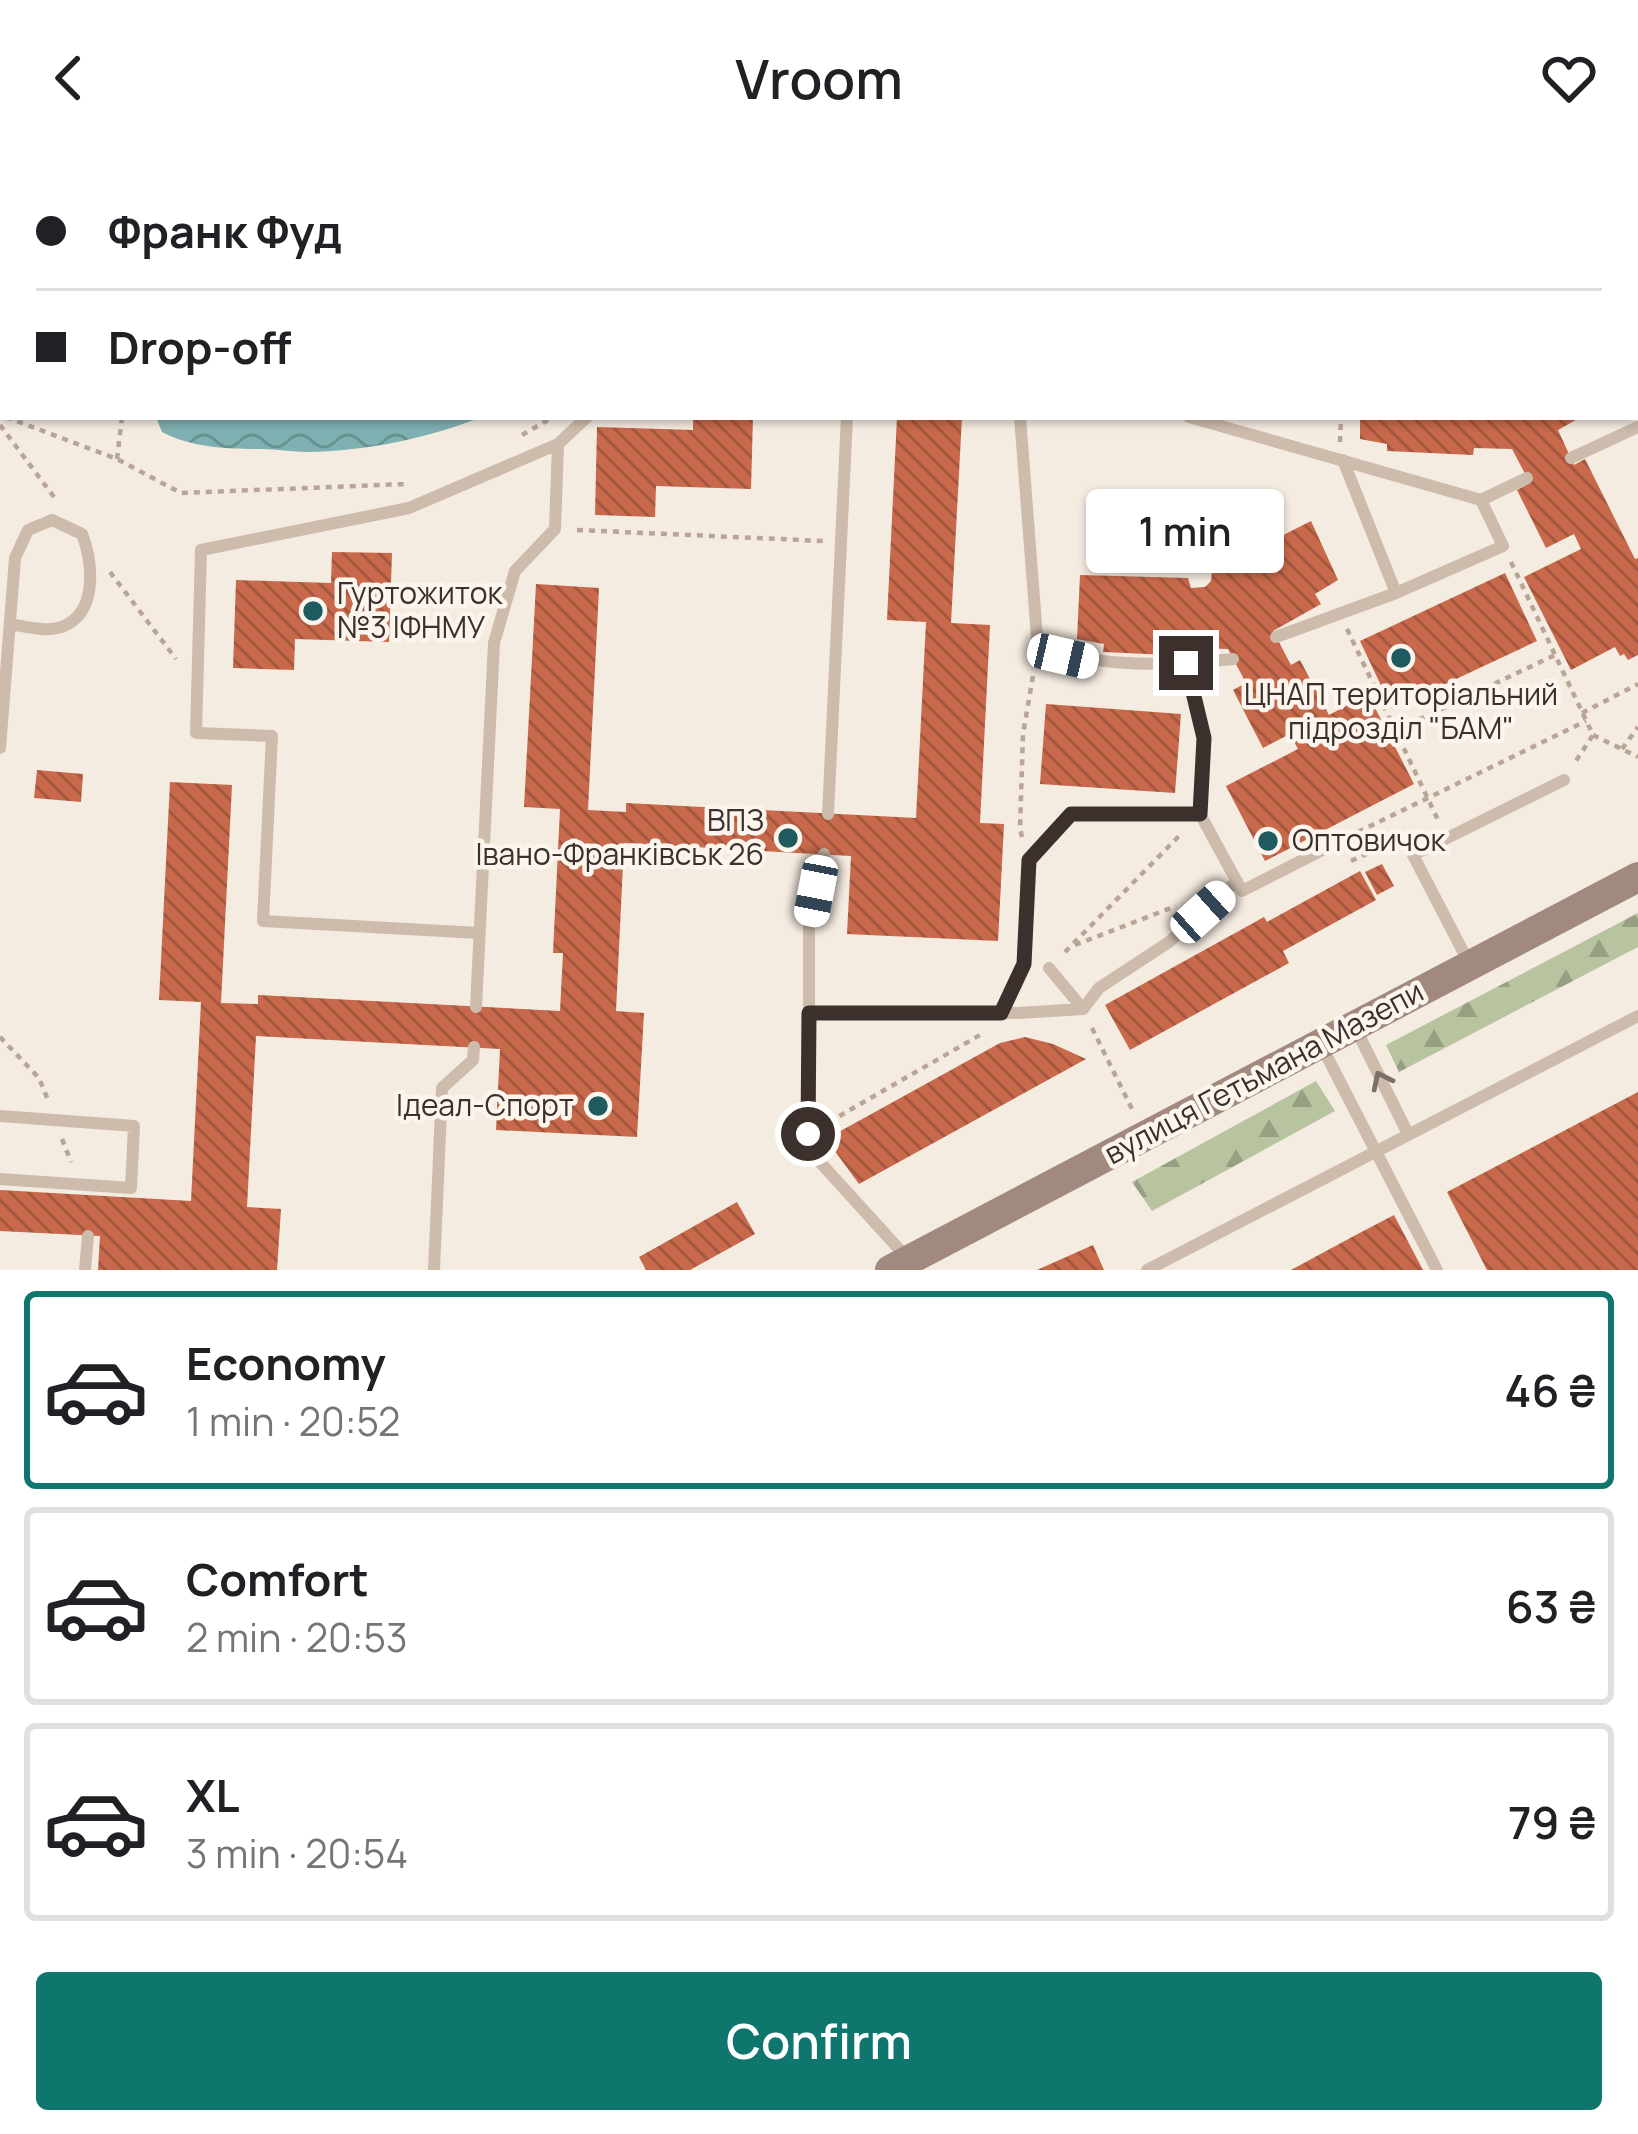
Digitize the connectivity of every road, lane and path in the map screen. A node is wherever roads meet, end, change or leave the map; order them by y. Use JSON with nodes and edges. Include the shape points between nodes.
{"nodes":[{"id":1,"x":14,"y":420,"type":"edge"},
{"id":2,"x":122,"y":420,"type":"edge"},
{"id":3,"x":548,"y":420,"type":"edge"},
{"id":4,"x":584,"y":420,"type":"edge"},
{"id":5,"x":847,"y":420,"type":"edge"},
{"id":6,"x":1020,"y":420,"type":"edge"},
{"id":7,"x":1222,"y":422,"type":"edge"},
{"id":8,"x":1636,"y":432,"type":"edge"},
{"id":9,"x":508,"y":442,"type":"dead end"},
{"id":10,"x":558,"y":444,"type":"junction"},
{"id":11,"x":1571,"y":458,"type":"dead end"},
{"id":12,"x":117,"y":459,"type":"junction"},
{"id":13,"x":1342,"y":460,"type":"junction"},
{"id":14,"x":1527,"y":478,"type":"dead end"},
{"id":15,"x":404,"y":484,"type":"dead end"},
{"id":16,"x":1481,"y":500,"type":"junction"},
{"id":17,"x":555,"y":529,"type":"junction"},
{"id":18,"x":841,"y":542,"type":"junction"},
{"id":19,"x":1503,"y":546,"type":"junction"},
{"id":20,"x":1396,"y":593,"type":"junction"},
{"id":21,"x":1340,"y":614,"type":"junction"},
{"id":22,"x":10,"y":623,"type":"junction"},
{"id":23,"x":1276,"y":637,"type":"dead end"},
{"id":24,"x":1038,"y":650,"type":"junction"},
{"id":25,"x":1555,"y":655,"type":"junction"},
{"id":26,"x":1233,"y":659,"type":"dead end"},
{"id":27,"x":1186,"y":663,"type":"junction"},
{"id":28,"x":1638,"y":684,"type":"edge"},
{"id":29,"x":1582,"y":712,"type":"junction"},
{"id":30,"x":1586,"y":721,"type":"junction"},
{"id":31,"x":1638,"y":727,"type":"edge"},
{"id":32,"x":1395,"y":730,"type":"junction"},
{"id":33,"x":1593,"y":735,"type":"junction"},
{"id":34,"x":0,"y":748,"type":"edge"},
{"id":35,"x":1622,"y":749,"type":"junction"},
{"id":36,"x":1638,"y":757,"type":"edge"},
{"id":37,"x":1564,"y":780,"type":"joint"},
{"id":38,"x":1426,"y":796,"type":"junction"},
{"id":39,"x":828,"y":814,"type":"dead end"},
{"id":40,"x":1200,"y":814,"type":"junction"},
{"id":41,"x":1348,"y":837,"type":"joint"},
{"id":42,"x":1447,"y":839,"type":"junction"},
{"id":43,"x":824,"y":854,"type":"dead end"},
{"id":44,"x":1029,"y":860,"type":"junction"},
{"id":45,"x":1638,"y":877,"type":"edge"},
{"id":46,"x":1237,"y":881,"type":"junction"},
{"id":47,"x":479,"y":933,"type":"junction"},
{"id":48,"x":1070,"y":947,"type":"junction"},
{"id":49,"x":1470,"y":965,"type":"junction"},
{"id":50,"x":1049,"y":968,"type":"joint"},
{"id":51,"x":476,"y":1007,"type":"dead end"},
{"id":52,"x":1083,"y":1009,"type":"junction"},
{"id":53,"x":809,"y":1013,"type":"junction"},
{"id":54,"x":1001,"y":1013,"type":"junction"},
{"id":55,"x":1018,"y":1013,"type":"junction"},
{"id":56,"x":1638,"y":1016,"type":"edge"},
{"id":57,"x":1354,"y":1026,"type":"junction"},
{"id":58,"x":1321,"y":1044,"type":"junction"},
{"id":59,"x":474,"y":1047,"type":"dead end"},
{"id":60,"x":0,"y":1116,"type":"edge"},
{"id":61,"x":808,"y":1134,"type":"junction"},
{"id":62,"x":1408,"y":1134,"type":"junction"},
{"id":63,"x":1146,"y":1136,"type":"junction"},
{"id":64,"x":1376,"y":1150,"type":"junction"},
{"id":65,"x":0,"y":1178,"type":"edge"},
{"id":66,"x":88,"y":1235,"type":"dead end"},
{"id":67,"x":905,"y":1267,"type":"edge"},
{"id":68,"x":86,"y":1270,"type":"edge"},
{"id":69,"x":434,"y":1270,"type":"edge"},
{"id":70,"x":1147,"y":1270,"type":"edge"},
{"id":71,"x":1437,"y":1270,"type":"edge"}],
"edges":[{"from":1,"to":12,"type":"path"},
{"from":2,"to":12,"type":"path"},
{"from":3,"to":9,"type":"path"},
{"from":4,"to":10,"type":"lane"},
{"from":5,"to":18,"type":"lane"},
{"from":6,"to":24,"type":"lane"},
{"from":7,"to":13,"type":"lane"},
{"from":8,"to":11,"type":"lane"},
{"from":10,"to":17,"type":"lane"},
{"from":10,"to":47,"type":"lane","via":[[410,508],[201,550],[196,733],[272,736],[263,921]]},
{"from":12,"to":15,"type":"path","via":[[181,493]]},
{"from":13,"to":16,"type":"lane"},
{"from":13,"to":20,"type":"lane"},
{"from":14,"to":16,"type":"lane"},
{"from":16,"to":19,"type":"lane"},
{"from":17,"to":18,"type":"path"},
{"from":17,"to":47,"type":"lane","via":[[515,571],[494,643]]},
{"from":18,"to":39,"type":"lane"},
{"from":19,"to":20,"type":"lane"},
{"from":19,"to":25,"type":"path"},
{"from":20,"to":21,"type":"lane"},
{"from":21,"to":23,"type":"lane"},
{"from":21,"to":32,"type":"path"},
{"from":22,"to":22,"type":"lane","via":[[15,558],[28,530],[52,520],[82,534],[91,558],[81,613],[66,626],[39,630]]},
{"from":22,"to":34,"type":"lane"},
{"from":24,"to":27,"type":"lane","via":[[1088,662]]},
{"from":24,"to":44,"type":"path","via":[[1023,734],[1020,828]]},
{"from":25,"to":29,"type":"path"},
{"from":25,"to":32,"type":"path"},
{"from":26,"to":27,"type":"lane"},
{"from":27,"to":40,"type":"lane","via":[[1204,738]]},
{"from":28,"to":29,"type":"path"},
{"from":29,"to":30,"type":"path"},
{"from":30,"to":33,"type":"path"},
{"from":30,"to":38,"type":"path"},
{"from":31,"to":35,"type":"path"},
{"from":32,"to":38,"type":"path"},
{"from":33,"to":35,"type":"path"},
{"from":33,"to":37,"type":"path"},
{"from":35,"to":36,"type":"path"},
{"from":37,"to":42,"type":"lane"},
{"from":38,"to":41,"type":"path"},
{"from":38,"to":42,"type":"path"},
{"from":40,"to":44,"type":"lane","via":[[1071,814]]},
{"from":40,"to":46,"type":"lane"},
{"from":40,"to":48,"type":"path"},
{"from":41,"to":46,"type":"lane","via":[[1242,891]]},
{"from":42,"to":49,"type":"lane","via":[[1413,855]]},
{"from":43,"to":53,"type":"lane","via":[[809,928]]},
{"from":44,"to":54,"type":"lane","via":[[1024,964]]},
{"from":45,"to":49,"type":"main road","name":"вулиця Гетьмана Мазепи"},
{"from":46,"to":48,"type":"path"},
{"from":46,"to":52,"type":"lane"},
{"from":47,"to":51,"type":"lane"},
{"from":48,"to":50,"type":"path"},
{"from":49,"to":57,"type":"main road","name":"вулиця Гетьмана Мазепи"},
{"from":50,"to":52,"type":"lane"},
{"from":52,"to":55,"type":"lane"},
{"from":52,"to":63,"type":"path"},
{"from":53,"to":54,"type":"lane"},
{"from":53,"to":61,"type":"lane"},
{"from":54,"to":55,"type":"lane"},
{"from":55,"to":61,"type":"path"},
{"from":56,"to":62,"type":"lane"},
{"from":57,"to":58,"type":"main road","name":"вулиця Гетьмана Мазепи"},
{"from":62,"to":57,"type":"lane","one_way":true},
{"from":58,"to":63,"type":"main road","name":"вулиця Гетьмана Мазепи"},
{"from":58,"to":64,"type":"lane"},
{"from":59,"to":69,"type":"lane","via":[[473,1060],[442,1088]]},
{"from":60,"to":65,"type":"lane","via":[[134,1126],[130,1188]]},
{"from":61,"to":67,"type":"lane","via":[[818,1160]]},
{"from":62,"to":64,"type":"lane"},
{"from":63,"to":67,"type":"main road","name":"вулиця Гетьмана Мазепи"},
{"from":64,"to":70,"type":"lane"},
{"from":64,"to":71,"type":"lane"},
{"from":66,"to":68,"type":"lane"}]}
